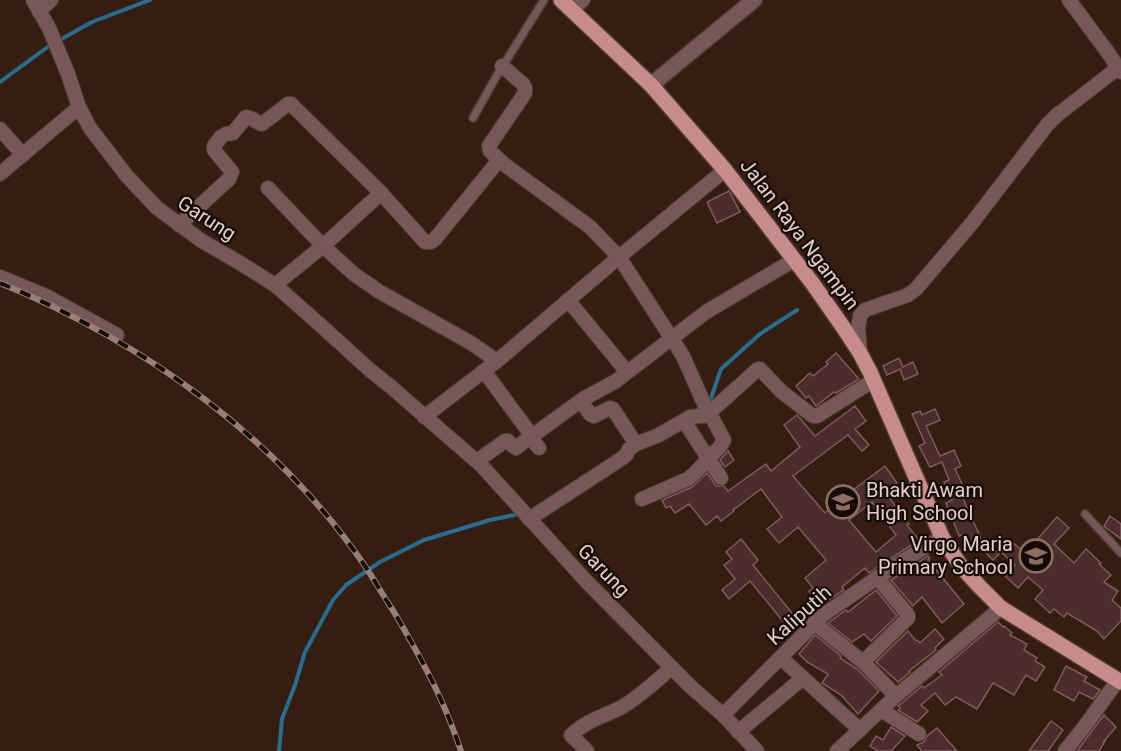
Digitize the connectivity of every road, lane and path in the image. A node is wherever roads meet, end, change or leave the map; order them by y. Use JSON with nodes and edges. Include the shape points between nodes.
{"nodes":[{"id":1,"x":51,"y":0,"type":"edge"},
{"id":2,"x":544,"y":0,"type":"edge"},
{"id":3,"x":754,"y":0,"type":"edge"},
{"id":4,"x":1068,"y":0,"type":"edge"},
{"id":5,"x":572,"y":3,"type":"edge"},
{"id":6,"x":36,"y":5,"type":"edge"},
{"id":7,"x":502,"y":66,"type":"junction"},
{"id":8,"x":1120,"y":70,"type":"edge"},
{"id":9,"x":651,"y":84,"type":"junction"},
{"id":10,"x":79,"y":107,"type":"junction"},
{"id":11,"x":473,"y":118,"type":"dead end"},
{"id":12,"x":0,"y":129,"type":"edge"},
{"id":13,"x":23,"y":155,"type":"junction"},
{"id":14,"x":499,"y":160,"type":"junction"},
{"id":15,"x":725,"y":170,"type":"junction"},
{"id":16,"x":0,"y":174,"type":"edge"},
{"id":17,"x":268,"y":188,"type":"dead end"},
{"id":18,"x":381,"y":193,"type":"junction"},
{"id":19,"x":179,"y":225,"type":"junction"},
{"id":20,"x":323,"y":246,"type":"junction"},
{"id":21,"x":619,"y":257,"type":"junction"},
{"id":22,"x":794,"y":260,"type":"junction"},
{"id":23,"x":0,"y":277,"type":"edge"},
{"id":24,"x":275,"y":285,"type":"junction"},
{"id":25,"x":568,"y":300,"type":"junction"},
{"id":26,"x":117,"y":335,"type":"dead end"},
{"id":27,"x":672,"y":338,"type":"junction"},
{"id":28,"x":860,"y":353,"type":"junction"},
{"id":29,"x":497,"y":361,"type":"junction"},
{"id":30,"x":484,"y":371,"type":"junction"},
{"id":31,"x":627,"y":372,"type":"junction"},
{"id":32,"x":873,"y":380,"type":"junction"},
{"id":33,"x":580,"y":401,"type":"junction"},
{"id":34,"x":709,"y":413,"type":"junction"},
{"id":35,"x":424,"y":417,"type":"junction"},
{"id":36,"x":684,"y":422,"type":"junction"},
{"id":37,"x":533,"y":441,"type":"junction"},
{"id":38,"x":634,"y":441,"type":"junction"},
{"id":39,"x":707,"y":459,"type":"junction"},
{"id":40,"x":477,"y":461,"type":"junction"},
{"id":41,"x":721,"y":478,"type":"dead end"},
{"id":42,"x":642,"y":499,"type":"dead end"},
{"id":43,"x":1085,"y":514,"type":"dead end"},
{"id":44,"x":529,"y":519,"type":"junction"},
{"id":45,"x":942,"y":537,"type":"junction"},
{"id":46,"x":1121,"y":554,"type":"edge"},
{"id":47,"x":877,"y":577,"type":"junction"},
{"id":48,"x":1001,"y":608,"type":"junction"},
{"id":49,"x":814,"y":623,"type":"junction"},
{"id":50,"x":781,"y":658,"type":"junction"},
{"id":51,"x":863,"y":662,"type":"junction"},
{"id":52,"x":672,"y":668,"type":"junction"},
{"id":53,"x":802,"y":678,"type":"junction"},
{"id":54,"x":1120,"y":681,"type":"edge"},
{"id":55,"x":896,"y":696,"type":"junction"},
{"id":56,"x":881,"y":710,"type":"junction"},
{"id":57,"x":723,"y":716,"type":"junction"},
{"id":58,"x":860,"y":730,"type":"junction"},
{"id":59,"x":738,"y":732,"type":"junction"},
{"id":60,"x":919,"y":734,"type":"dead end"},
{"id":61,"x":587,"y":751,"type":"edge"},
{"id":62,"x":757,"y":751,"type":"edge"},
{"id":63,"x":837,"y":751,"type":"edge"},
{"id":64,"x":1065,"y":751,"type":"edge"}],
"edges":[{"from":1,"to":6,"type":"street"},
{"from":2,"to":7,"type":"lane"},
{"from":3,"to":9,"type":"street"},
{"from":4,"to":8,"type":"street"},
{"from":5,"to":9,"type":"main road","name":"Jalan Raya Ngampin"},
{"from":6,"to":10,"type":"street","name":"Garung"},
{"from":7,"to":11,"type":"lane"},
{"from":7,"to":14,"type":"street","via":[[523,84],[525,93],[489,146]]},
{"from":8,"to":28,"type":"street","via":[[1047,124],[916,289],[865,310],[858,328]]},
{"from":9,"to":15,"type":"main road","name":"Jalan Raya Ngampin"},
{"from":10,"to":13,"type":"street"},
{"from":10,"to":19,"type":"street","name":"Garung","via":[[126,175]]},
{"from":12,"to":13,"type":"street"},
{"from":13,"to":16,"type":"street"},
{"from":14,"to":18,"type":"street","via":[[431,242],[425,242]]},
{"from":14,"to":21,"type":"street","via":[[590,227]]},
{"from":15,"to":21,"type":"street"},
{"from":15,"to":22,"type":"main road","name":"Jalan Raya Ngampin"},
{"from":17,"to":20,"type":"street"},
{"from":18,"to":19,"type":"street","via":[[288,104],[262,124],[246,117],[233,133],[221,137],[214,150],[232,172],[229,179]]},
{"from":18,"to":20,"type":"street"},
{"from":19,"to":24,"type":"street","name":"Garung"},
{"from":20,"to":24,"type":"street"},
{"from":20,"to":29,"type":"street","via":[[380,292]]},
{"from":21,"to":25,"type":"street"},
{"from":21,"to":27,"type":"street"},
{"from":22,"to":27,"type":"street","via":[[724,300]]},
{"from":22,"to":28,"type":"main road","name":"Jalan Raya Ngampin"},
{"from":23,"to":26,"type":"street","via":[[46,296]]},
{"from":24,"to":35,"type":"street","name":"Garung"},
{"from":25,"to":29,"type":"street"},
{"from":25,"to":31,"type":"street"},
{"from":27,"to":31,"type":"street"},
{"from":27,"to":34,"type":"street"},
{"from":28,"to":32,"type":"main road","name":"Jalan Raya Ngampin"},
{"from":29,"to":30,"type":"street"},
{"from":30,"to":35,"type":"street"},
{"from":30,"to":37,"type":"street"},
{"from":31,"to":33,"type":"street"},
{"from":32,"to":34,"type":"street","via":[[813,416],[758,369]]},
{"from":32,"to":45,"type":"main road","name":"Jalan Raya Ngampin"},
{"from":33,"to":37,"type":"street"},
{"from":33,"to":38,"type":"street","via":[[594,416],[614,409]]},
{"from":34,"to":36,"type":"street"},
{"from":34,"to":39,"type":"street","via":[[724,440]]},
{"from":35,"to":40,"type":"street","name":"Garung"},
{"from":36,"to":38,"type":"street","via":[[659,435]]},
{"from":36,"to":39,"type":"street"},
{"from":37,"to":40,"type":"street","via":[[516,448],[505,441]]},
{"from":38,"to":44,"type":"street","via":[[621,459]]},
{"from":39,"to":41,"type":"street"},
{"from":39,"to":42,"type":"street","via":[[688,479]]},
{"from":40,"to":44,"type":"street","name":"Garung"},
{"from":43,"to":46,"type":"lane"},
{"from":44,"to":52,"type":"street","name":"Garung"},
{"from":45,"to":47,"type":"street","name":"Kaliputih"},
{"from":45,"to":48,"type":"main road","name":"Jalan Raya Ngampin","via":[[960,565]]},
{"from":47,"to":49,"type":"street","name":"Kaliputih"},
{"from":47,"to":51,"type":"street","via":[[908,618]]},
{"from":48,"to":54,"type":"main road","name":"Jalan Raya Ngampin"},
{"from":48,"to":55,"type":"street"},
{"from":49,"to":50,"type":"street","name":"Kaliputih"},
{"from":49,"to":51,"type":"street"},
{"from":50,"to":53,"type":"street"},
{"from":50,"to":57,"type":"street","name":"Kaliputih"},
{"from":51,"to":55,"type":"street"},
{"from":52,"to":57,"type":"street","name":"Garung"},
{"from":52,"to":61,"type":"street","via":[[633,700],[583,724],[566,739]]},
{"from":53,"to":58,"type":"street"},
{"from":53,"to":59,"type":"street"},
{"from":54,"to":64,"type":"street"},
{"from":55,"to":56,"type":"street"},
{"from":56,"to":58,"type":"street"},
{"from":56,"to":60,"type":"street"},
{"from":57,"to":59,"type":"street","name":"Garung"},
{"from":58,"to":63,"type":"street"},
{"from":59,"to":62,"type":"street","name":"Garung"}]}
